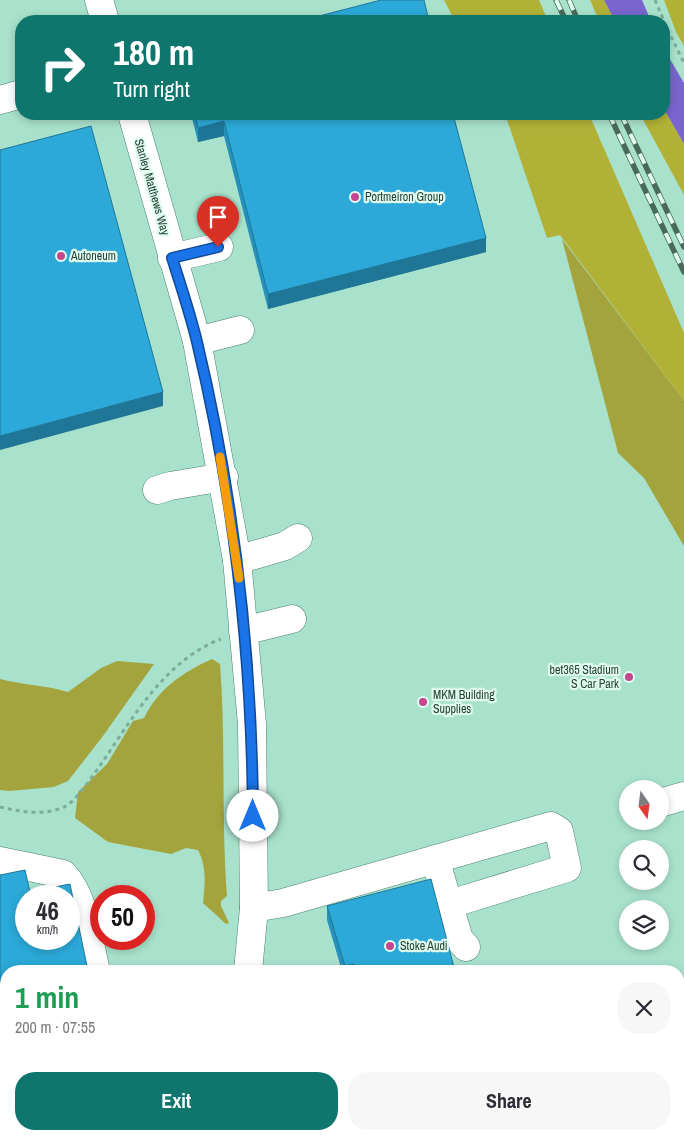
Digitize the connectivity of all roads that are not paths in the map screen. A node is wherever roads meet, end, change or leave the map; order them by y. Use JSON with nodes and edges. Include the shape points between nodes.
{"nodes":[{"id":1,"x":99,"y":0,"type":"edge"},
{"id":2,"x":103,"y":15,"type":"edge"},
{"id":3,"x":15,"y":96,"type":"edge"},
{"id":4,"x":0,"y":100,"type":"edge"},
{"id":5,"x":134,"y":120,"type":"edge"},
{"id":6,"x":218,"y":247,"type":"dead end"},
{"id":7,"x":172,"y":258,"type":"junction"},
{"id":8,"x":240,"y":330,"type":"dead end"},
{"id":9,"x":197,"y":341,"type":"junction"},
{"id":10,"x":224,"y":478,"type":"junction"},
{"id":11,"x":156,"y":490,"type":"dead end"},
{"id":12,"x":298,"y":538,"type":"dead end"},
{"id":13,"x":238,"y":560,"type":"junction"},
{"id":14,"x":292,"y":619,"type":"dead end"},
{"id":15,"x":243,"y":631,"type":"junction"},
{"id":16,"x":435,"y":858,"type":"junction"},
{"id":17,"x":0,"y":861,"type":"edge"},
{"id":18,"x":450,"y":904,"type":"junction"},
{"id":19,"x":254,"y":908,"type":"junction"},
{"id":20,"x":466,"y":947,"type":"dead end"},
{"id":21,"x":95,"y":965,"type":"edge"},
{"id":22,"x":249,"y":965,"type":"edge"},
{"id":23,"x":236,"y":1140,"type":"edge"},
{"id":24,"x":252,"y":1140,"type":"edge"}],
"edges":[{"from":1,"to":2,"type":"main road"},
{"from":3,"to":4,"type":"main road"},
{"from":5,"to":7,"type":"main road","name":"Stanley Matthews Way"},
{"from":6,"to":7,"type":"main road"},
{"from":7,"to":9,"type":"main road","name":"Stanley Matthews Way"},
{"from":8,"to":9,"type":"main road"},
{"from":9,"to":10,"type":"main road","name":"Stanley Matthews Way"},
{"from":10,"to":11,"type":"main road"},
{"from":10,"to":13,"type":"main road","name":"Stanley Matthews Way"},
{"from":12,"to":13,"type":"main road","via":[[285,546]]},
{"from":13,"to":15,"type":"main road","name":"Stanley Matthews Way"},
{"from":14,"to":15,"type":"main road"},
{"from":15,"to":19,"type":"main road","name":"Stanley Matthews Way","via":[[252,724]]},
{"from":16,"to":18,"type":"main road"},
{"from":16,"to":18,"type":"main road","via":[[551,826],[560,831],[566,868]]},
{"from":16,"to":19,"type":"main road","via":[[284,903]]},
{"from":17,"to":21,"type":"main road","via":[[63,874],[70,881],[79,899]]},
{"from":18,"to":20,"type":"main road","via":[[459,939]]},
{"from":19,"to":22,"type":"main road","name":"Stanley Matthews Way"},
{"from":23,"to":24,"type":"main road"}]}
